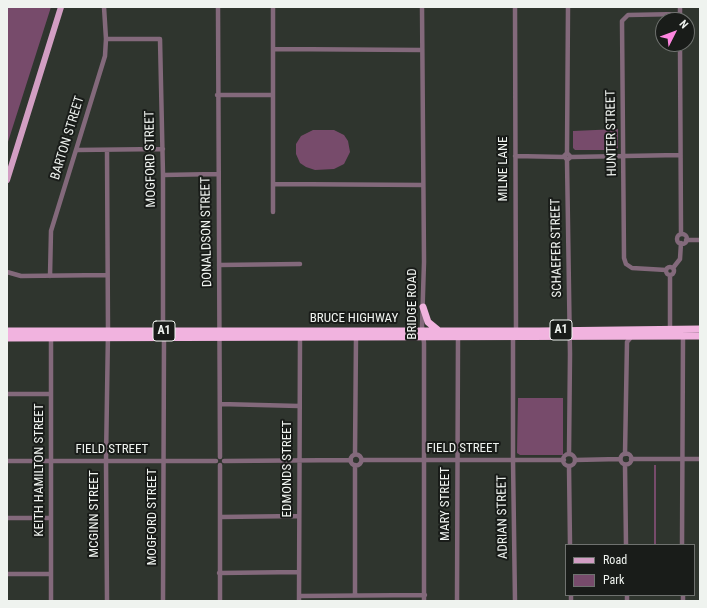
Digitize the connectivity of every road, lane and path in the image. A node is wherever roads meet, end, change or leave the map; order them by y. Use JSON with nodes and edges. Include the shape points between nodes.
{"nodes":[{"id":1,"x":61,"y":7,"type":"edge"},
{"id":2,"x":104,"y":7,"type":"edge"},
{"id":3,"x":218,"y":7,"type":"edge"},
{"id":4,"x":273,"y":7,"type":"edge"},
{"id":5,"x":422,"y":7,"type":"edge"},
{"id":6,"x":515,"y":7,"type":"edge"},
{"id":7,"x":568,"y":7,"type":"edge"},
{"id":8,"x":655,"y":14,"type":"edge"},
{"id":9,"x":106,"y":39,"type":"junction"},
{"id":10,"x":274,"y":49,"type":"junction"},
{"id":11,"x":422,"y":50,"type":"junction"},
{"id":12,"x":680,"y":52,"type":"edge"},
{"id":13,"x":217,"y":95,"type":"junction"},
{"id":14,"x":273,"y":95,"type":"junction"},
{"id":15,"x":163,"y":149,"type":"junction"},
{"id":16,"x":76,"y":150,"type":"junction"},
{"id":17,"x":107,"y":150,"type":"junction"},
{"id":18,"x":679,"y":155,"type":"junction"},
{"id":19,"x":515,"y":156,"type":"junction"},
{"id":20,"x":624,"y":156,"type":"junction"},
{"id":21,"x":567,"y":157,"type":"junction"},
{"id":22,"x":218,"y":174,"type":"junction"},
{"id":23,"x":163,"y":175,"type":"junction"},
{"id":24,"x":7,"y":180,"type":"edge"},
{"id":25,"x":273,"y":184,"type":"junction"},
{"id":26,"x":423,"y":185,"type":"junction"},
{"id":27,"x":273,"y":212,"type":"dead end"},
{"id":28,"x":680,"y":234,"type":"junction"},
{"id":29,"x":686,"y":240,"type":"junction"},
{"id":30,"x":700,"y":240,"type":"edge"},
{"id":31,"x":681,"y":244,"type":"junction"},
{"id":32,"x":300,"y":264,"type":"dead end"},
{"id":33,"x":219,"y":265,"type":"junction"},
{"id":34,"x":673,"y":268,"type":"junction"},
{"id":35,"x":666,"y":270,"type":"junction"},
{"id":36,"x":7,"y":272,"type":"edge"},
{"id":37,"x":107,"y":275,"type":"junction"},
{"id":38,"x":670,"y":275,"type":"junction"},
{"id":39,"x":50,"y":276,"type":"junction"},
{"id":40,"x":423,"y":308,"type":"junction"},
{"id":41,"x":670,"y":328,"type":"junction"},
{"id":42,"x":700,"y":329,"type":"edge"},
{"id":43,"x":439,"y":331,"type":"junction"},
{"id":44,"x":7,"y":332,"type":"edge"},
{"id":45,"x":515,"y":333,"type":"junction"},
{"id":46,"x":569,"y":333,"type":"junction"},
{"id":47,"x":163,"y":334,"type":"junction"},
{"id":48,"x":220,"y":334,"type":"junction"},
{"id":49,"x":423,"y":334,"type":"junction"},
{"id":50,"x":108,"y":335,"type":"junction"},
{"id":51,"x":458,"y":336,"type":"junction"},
{"id":52,"x":620,"y":336,"type":"junction"},
{"id":53,"x":632,"y":336,"type":"junction"},
{"id":54,"x":683,"y":336,"type":"junction"},
{"id":55,"x":700,"y":336,"type":"edge"},
{"id":56,"x":300,"y":337,"type":"junction"},
{"id":57,"x":356,"y":337,"type":"junction"},
{"id":58,"x":7,"y":338,"type":"edge"},
{"id":59,"x":51,"y":338,"type":"junction"},
{"id":60,"x":627,"y":347,"type":"junction"},
{"id":61,"x":7,"y":394,"type":"edge"},
{"id":62,"x":50,"y":394,"type":"junction"},
{"id":63,"x":220,"y":404,"type":"junction"},
{"id":64,"x":299,"y":406,"type":"junction"},
{"id":65,"x":355,"y":454,"type":"junction"},
{"id":66,"x":568,"y":454,"type":"junction"},
{"id":67,"x":625,"y":454,"type":"junction"},
{"id":68,"x":218,"y":459,"type":"junction"},
{"id":69,"x":620,"y":459,"type":"junction"},
{"id":70,"x":631,"y":459,"type":"junction"},
{"id":71,"x":682,"y":459,"type":"junction"},
{"id":72,"x":700,"y":459,"type":"edge"},
{"id":73,"x":106,"y":460,"type":"junction"},
{"id":74,"x":300,"y":460,"type":"junction"},
{"id":75,"x":351,"y":460,"type":"junction"},
{"id":76,"x":362,"y":460,"type":"junction"},
{"id":77,"x":424,"y":460,"type":"junction"},
{"id":78,"x":457,"y":460,"type":"junction"},
{"id":79,"x":513,"y":460,"type":"junction"},
{"id":80,"x":564,"y":460,"type":"junction"},
{"id":81,"x":575,"y":460,"type":"junction"},
{"id":82,"x":7,"y":461,"type":"edge"},
{"id":83,"x":51,"y":461,"type":"junction"},
{"id":84,"x":164,"y":461,"type":"junction"},
{"id":85,"x":222,"y":463,"type":"junction"},
{"id":86,"x":625,"y":465,"type":"junction"},
{"id":87,"x":356,"y":466,"type":"junction"},
{"id":88,"x":569,"y":466,"type":"junction"},
{"id":89,"x":300,"y":516,"type":"junction"},
{"id":90,"x":220,"y":517,"type":"junction"},
{"id":91,"x":7,"y":518,"type":"edge"},
{"id":92,"x":51,"y":518,"type":"junction"},
{"id":93,"x":570,"y":544,"type":"edge"},
{"id":94,"x":626,"y":544,"type":"edge"},
{"id":95,"x":682,"y":544,"type":"edge"},
{"id":96,"x":299,"y":572,"type":"junction"},
{"id":97,"x":220,"y":573,"type":"junction"},
{"id":98,"x":7,"y":574,"type":"edge"},
{"id":99,"x":52,"y":574,"type":"junction"},
{"id":100,"x":425,"y":594,"type":"junction"},
{"id":101,"x":355,"y":595,"type":"junction"},
{"id":102,"x":300,"y":599,"type":"edge"},
{"id":103,"x":51,"y":601,"type":"edge"},
{"id":104,"x":107,"y":601,"type":"edge"},
{"id":105,"x":163,"y":601,"type":"edge"},
{"id":106,"x":220,"y":601,"type":"edge"},
{"id":107,"x":424,"y":601,"type":"edge"},
{"id":108,"x":457,"y":601,"type":"edge"},
{"id":109,"x":515,"y":601,"type":"edge"}],
"edges":[{"from":1,"to":24,"type":"main road"},
{"from":2,"to":9,"type":"street","name":"BARTON STREET"},
{"from":3,"to":13,"type":"street","name":"DONALDSON STREET"},
{"from":4,"to":10,"type":"street"},
{"from":5,"to":11,"type":"street","name":"BRIDGE ROAD"},
{"from":6,"to":19,"type":"street","name":"MILNE LANE"},
{"from":7,"to":21,"type":"street","name":"SCHAEFER STREET"},
{"from":8,"to":20,"type":"street","name":"HUNTER STREET","via":[[628,15],[622,21]]},
{"from":9,"to":15,"type":"street","name":"MOGFORD STREET","via":[[160,39]]},
{"from":9,"to":16,"type":"street","name":"BARTON STREET","via":[[102,69]]},
{"from":10,"to":11,"type":"street"},
{"from":10,"to":14,"type":"street"},
{"from":11,"to":26,"type":"street","name":"BRIDGE ROAD"},
{"from":12,"to":18,"type":"street"},
{"from":13,"to":14,"type":"street"},
{"from":13,"to":22,"type":"street","name":"DONALDSON STREET"},
{"from":14,"to":25,"type":"street"},
{"from":15,"to":17,"type":"street"},
{"from":15,"to":23,"type":"street","name":"MOGFORD STREET"},
{"from":16,"to":17,"type":"street"},
{"from":16,"to":39,"type":"street","name":"BARTON STREET","via":[[51,231]]},
{"from":17,"to":37,"type":"street","name":"MCGINN STREET"},
{"from":18,"to":20,"type":"street"},
{"from":18,"to":28,"type":"street"},
{"from":19,"to":21,"type":"street"},
{"from":19,"to":45,"type":"street","name":"MILNE LANE"},
{"from":20,"to":21,"type":"street"},
{"from":20,"to":35,"type":"street","name":"HUNTER STREET","via":[[626,264],[632,268]]},
{"from":21,"to":46,"type":"street","name":"SCHAEFER STREET"},
{"from":22,"to":23,"type":"street"},
{"from":22,"to":33,"type":"street","name":"DONALDSON STREET"},
{"from":23,"to":47,"type":"street","name":"MOGFORD STREET"},
{"from":25,"to":26,"type":"street"},
{"from":25,"to":27,"type":"street"},
{"from":26,"to":40,"type":"street","name":"BRIDGE ROAD"},
{"from":28,"to":29,"type":"street","via":[[685,235]]},
{"from":28,"to":31,"type":"street","via":[[677,239]]},
{"from":29,"to":30,"type":"street"},
{"from":29,"to":31,"type":"street"},
{"from":31,"to":34,"type":"street","via":[[680,259]]},
{"from":32,"to":33,"type":"street"},
{"from":33,"to":48,"type":"street","name":"DONALDSON STREET"},
{"from":34,"to":35,"type":"street","via":[[669,267]]},
{"from":34,"to":38,"type":"street","via":[[674,273]]},
{"from":35,"to":38,"type":"street"},
{"from":36,"to":39,"type":"street","via":[[21,276]]},
{"from":37,"to":39,"type":"street"},
{"from":37,"to":50,"type":"street","name":"MCGINN STREET"},
{"from":38,"to":41,"type":"street"},
{"from":40,"to":43,"type":"highway","via":[[428,322]]},
{"from":40,"to":49,"type":"street","name":"BRIDGE ROAD"},
{"from":41,"to":42,"type":"highway","name":"BRUCE HIGHWAY","number":"A1"},
{"from":41,"to":46,"type":"highway","name":"BRUCE HIGHWAY","number":"A1"},
{"from":43,"to":45,"type":"highway","name":"BRUCE HIGHWAY","number":"A1"},
{"from":43,"to":49,"type":"highway","name":"BRUCE HIGHWAY","number":"A1"},
{"from":44,"to":50,"type":"highway","name":"BRUCE HIGHWAY","number":"A1"},
{"from":45,"to":46,"type":"highway","name":"BRUCE HIGHWAY","number":"A1"},
{"from":45,"to":51,"type":"highway","name":"BRUCE HIGHWAY","number":"A1"},
{"from":45,"to":79,"type":"street","name":"ADRIAN STREET"},
{"from":46,"to":52,"type":"highway","name":"BRUCE HIGHWAY","number":"A1"},
{"from":46,"to":66,"type":"street","name":"SCHAEFER STREET"},
{"from":47,"to":48,"type":"highway","name":"BRUCE HIGHWAY","number":"A1"},
{"from":47,"to":50,"type":"highway","name":"BRUCE HIGHWAY","number":"A1"},
{"from":47,"to":84,"type":"street","name":"MOGFORD STREET"},
{"from":48,"to":49,"type":"highway","name":"BRUCE HIGHWAY","number":"A1"},
{"from":48,"to":56,"type":"highway","name":"BRUCE HIGHWAY","number":"A1"},
{"from":48,"to":63,"type":"street","name":"DONALDSON STREET"},
{"from":49,"to":51,"type":"highway","name":"BRUCE HIGHWAY","number":"A1"},
{"from":49,"to":57,"type":"highway","name":"BRUCE HIGHWAY","number":"A1"},
{"from":49,"to":77,"type":"street","name":"BRIDGE ROAD"},
{"from":50,"to":59,"type":"highway","name":"BRUCE HIGHWAY","number":"A1"},
{"from":50,"to":73,"type":"street","name":"MCGINN STREET"},
{"from":51,"to":78,"type":"street","name":"MARY STREET"},
{"from":52,"to":53,"type":"highway","name":"BRUCE HIGHWAY","number":"A1"},
{"from":52,"to":60,"type":"street"},
{"from":53,"to":54,"type":"highway","name":"BRUCE HIGHWAY","number":"A1"},
{"from":53,"to":60,"type":"street"},
{"from":54,"to":55,"type":"highway","name":"BRUCE HIGHWAY","number":"A1"},
{"from":54,"to":71,"type":"street"},
{"from":56,"to":57,"type":"highway","name":"BRUCE HIGHWAY","number":"A1"},
{"from":56,"to":64,"type":"street","name":"EDMONDS STREET"},
{"from":57,"to":65,"type":"street"},
{"from":58,"to":59,"type":"highway","name":"BRUCE HIGHWAY","number":"A1"},
{"from":59,"to":62,"type":"street","name":"KEITH HAMILTON STREET"},
{"from":60,"to":67,"type":"street"},
{"from":61,"to":62,"type":"street"},
{"from":62,"to":83,"type":"street","name":"KEITH HAMILTON STREET"},
{"from":63,"to":64,"type":"street"},
{"from":63,"to":68,"type":"street","name":"DONALDSON STREET"},
{"from":64,"to":74,"type":"street","name":"EDMONDS STREET"},
{"from":65,"to":75,"type":"street"},
{"from":65,"to":76,"type":"street"},
{"from":66,"to":80,"type":"street"},
{"from":66,"to":81,"type":"street","via":[[574,456]]},
{"from":67,"to":69,"type":"street"},
{"from":67,"to":70,"type":"street"},
{"from":68,"to":84,"type":"street","name":"FIELD STREET"},
{"from":68,"to":85,"type":"street"},
{"from":69,"to":81,"type":"street"},
{"from":69,"to":86,"type":"street"},
{"from":70,"to":71,"type":"street"},
{"from":70,"to":86,"type":"street","via":[[629,464]]},
{"from":71,"to":72,"type":"street"},
{"from":71,"to":95,"type":"street"},
{"from":73,"to":83,"type":"street","name":"FIELD STREET"},
{"from":73,"to":84,"type":"street","name":"FIELD STREET"},
{"from":73,"to":104,"type":"street","name":"MCGINN STREET"},
{"from":74,"to":75,"type":"street"},
{"from":74,"to":85,"type":"street"},
{"from":74,"to":89,"type":"street","name":"EDMONDS STREET"},
{"from":75,"to":87,"type":"street"},
{"from":76,"to":77,"type":"street","name":"FIELD STREET"},
{"from":76,"to":87,"type":"street"},
{"from":77,"to":78,"type":"street","name":"FIELD STREET"},
{"from":77,"to":100,"type":"street","name":"BRIDGE ROAD"},
{"from":78,"to":79,"type":"street","name":"FIELD STREET"},
{"from":78,"to":108,"type":"street","name":"MARY STREET"},
{"from":79,"to":80,"type":"street","name":"FIELD STREET"},
{"from":79,"to":109,"type":"street","name":"ADRIAN STREET"},
{"from":80,"to":88,"type":"street"},
{"from":81,"to":88,"type":"street","via":[[573,465]]},
{"from":82,"to":83,"type":"street","name":"FIELD STREET"},
{"from":83,"to":92,"type":"street","name":"KEITH HAMILTON STREET"},
{"from":84,"to":105,"type":"street","name":"MOGFORD STREET"},
{"from":85,"to":90,"type":"street"},
{"from":86,"to":94,"type":"street"},
{"from":87,"to":101,"type":"street"},
{"from":88,"to":93,"type":"street"},
{"from":89,"to":90,"type":"street"},
{"from":89,"to":96,"type":"street","name":"EDMONDS STREET"},
{"from":90,"to":97,"type":"street"},
{"from":91,"to":92,"type":"street"},
{"from":92,"to":99,"type":"street","name":"KEITH HAMILTON STREET"},
{"from":96,"to":97,"type":"street"},
{"from":96,"to":102,"type":"street","name":"EDMONDS STREET"},
{"from":97,"to":106,"type":"street"},
{"from":98,"to":99,"type":"street"},
{"from":99,"to":103,"type":"street","name":"KEITH HAMILTON STREET"},
{"from":100,"to":101,"type":"street"},
{"from":100,"to":107,"type":"street","name":"BRIDGE ROAD"},
{"from":101,"to":102,"type":"street"}]}
